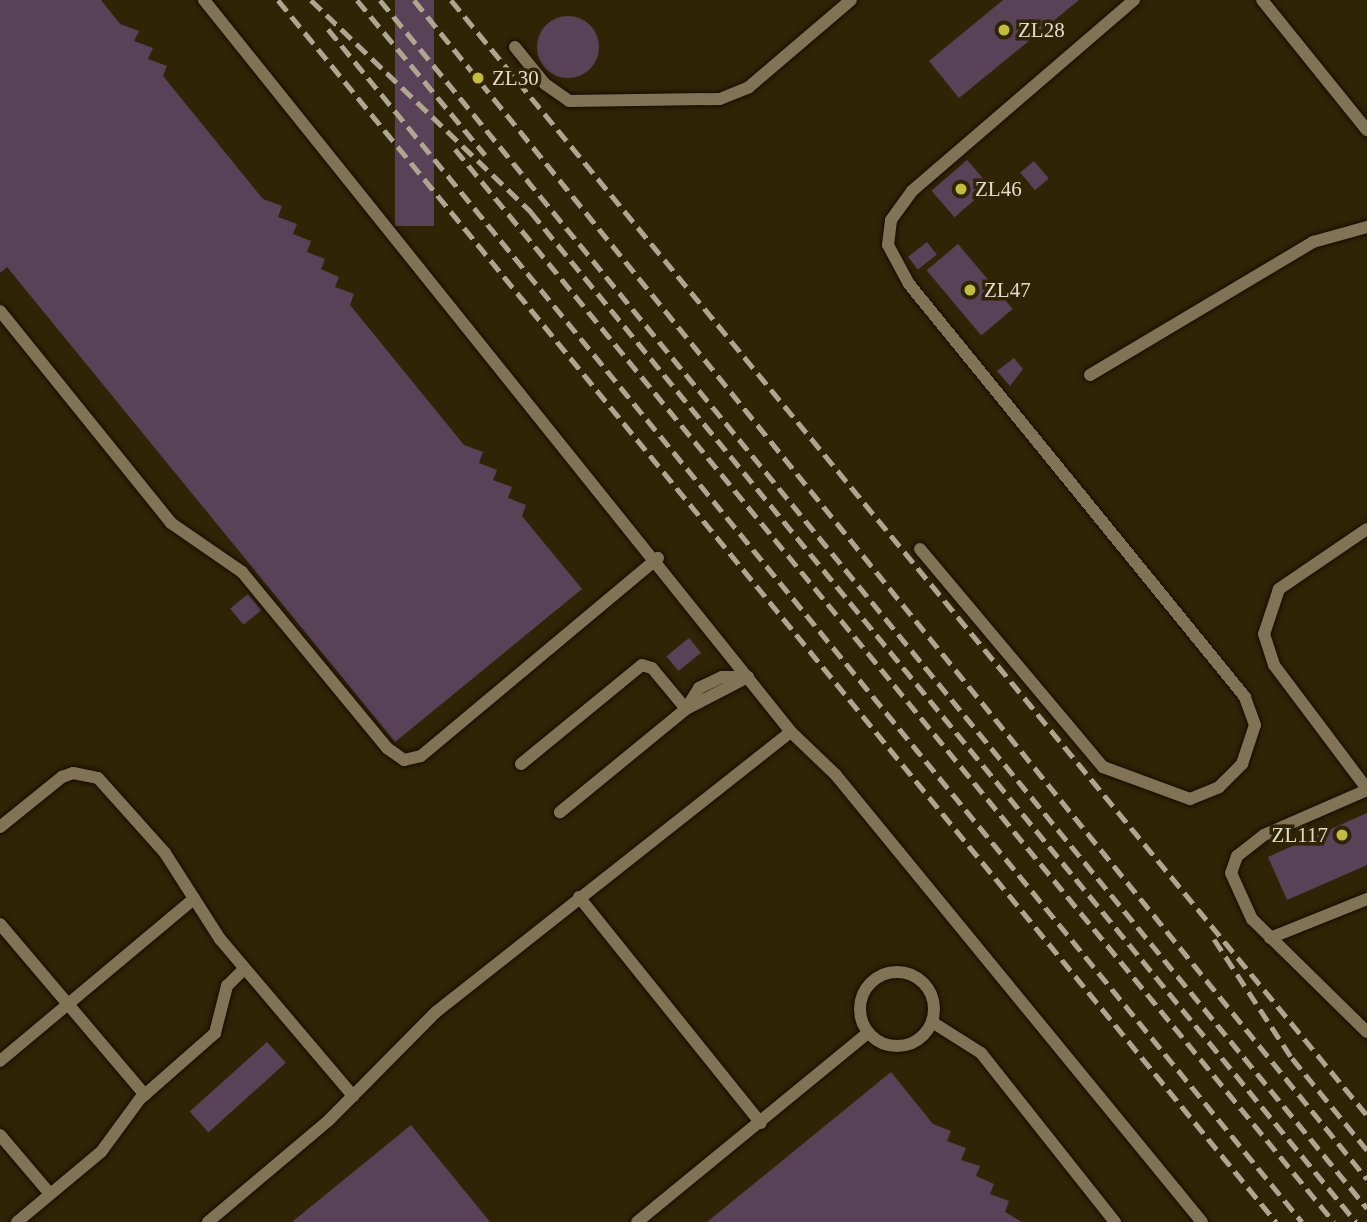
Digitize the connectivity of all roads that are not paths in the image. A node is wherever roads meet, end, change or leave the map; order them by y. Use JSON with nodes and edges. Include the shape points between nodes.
{"nodes":[{"id":1,"x":204,"y":0,"type":"edge"},
{"id":2,"x":851,"y":0,"type":"edge"},
{"id":3,"x":1134,"y":0,"type":"edge"},
{"id":4,"x":1262,"y":0,"type":"edge"},
{"id":5,"x":515,"y":47,"type":"dead end"},
{"id":6,"x":1367,"y":130,"type":"edge"},
{"id":7,"x":1367,"y":227,"type":"edge"},
{"id":8,"x":0,"y":311,"type":"edge"},
{"id":9,"x":1090,"y":375,"type":"dead end"},
{"id":10,"x":1367,"y":529,"type":"edge"},
{"id":11,"x":920,"y":549,"type":"dead end"},
{"id":12,"x":658,"y":558,"type":"junction"},
{"id":13,"x":748,"y":677,"type":"junction"},
{"id":14,"x":686,"y":709,"type":"junction"},
{"id":15,"x":792,"y":732,"type":"junction"},
{"id":16,"x":521,"y":764,"type":"dead end"},
{"id":17,"x":1367,"y":789,"type":"edge"},
{"id":18,"x":560,"y":812,"type":"dead end"},
{"id":19,"x":0,"y":827,"type":"edge"},
{"id":20,"x":579,"y":897,"type":"junction"},
{"id":21,"x":194,"y":899,"type":"junction"},
{"id":22,"x":1367,"y":899,"type":"edge"},
{"id":23,"x":0,"y":924,"type":"edge"},
{"id":24,"x":1270,"y":937,"type":"junction"},
{"id":25,"x":244,"y":969,"type":"junction"},
{"id":26,"x":67,"y":1003,"type":"junction"},
{"id":27,"x":932,"y":1022,"type":"junction"},
{"id":28,"x":1367,"y":1032,"type":"edge"},
{"id":29,"x":869,"y":1033,"type":"junction"},
{"id":30,"x":0,"y":1061,"type":"edge"},
{"id":31,"x":145,"y":1095,"type":"junction"},
{"id":32,"x":353,"y":1096,"type":"junction"},
{"id":33,"x":761,"y":1123,"type":"junction"},
{"id":34,"x":0,"y":1135,"type":"edge"},
{"id":35,"x":50,"y":1194,"type":"junction"},
{"id":36,"x":17,"y":1222,"type":"edge"},
{"id":37,"x":208,"y":1222,"type":"edge"},
{"id":38,"x":638,"y":1222,"type":"edge"},
{"id":39,"x":1115,"y":1222,"type":"edge"},
{"id":40,"x":1202,"y":1222,"type":"edge"}],
"edges":[{"from":1,"to":12,"type":"lane"},
{"from":2,"to":5,"type":"lane","via":[[749,87],[720,99],[569,101],[545,84]]},
{"from":3,"to":11,"type":"lane","via":[[912,191],[891,220],[888,245],[909,284],[1245,697],[1255,725],[1242,764],[1219,787],[1190,799],[1103,767]]},
{"from":4,"to":6,"type":"lane"},
{"from":7,"to":9,"type":"lane","via":[[1313,242]]},
{"from":8,"to":12,"type":"lane","via":[[171,523],[242,572],[387,748],[404,760],[421,756]]},
{"from":10,"to":17,"type":"lane","via":[[1279,589],[1264,634],[1274,665]]},
{"from":12,"to":13,"type":"lane"},
{"from":13,"to":14,"type":"lane"},
{"from":13,"to":14,"type":"lane","via":[[707,681]]},
{"from":13,"to":15,"type":"lane"},
{"from":14,"to":16,"type":"lane","via":[[652,668],[642,665]]},
{"from":14,"to":18,"type":"lane"},
{"from":15,"to":20,"type":"lane"},
{"from":15,"to":40,"type":"lane","via":[[835,774]]},
{"from":17,"to":24,"type":"lane","via":[[1264,835],[1237,856],[1233,888]]},
{"from":19,"to":21,"type":"lane","via":[[62,777],[86,774],[107,786]]},
{"from":20,"to":32,"type":"lane","via":[[436,1012]]},
{"from":20,"to":33,"type":"lane"},
{"from":21,"to":25,"type":"lane"},
{"from":21,"to":26,"type":"lane"},
{"from":22,"to":24,"type":"lane"},
{"from":23,"to":26,"type":"lane"},
{"from":24,"to":28,"type":"lane"},
{"from":25,"to":31,"type":"lane","via":[[227,986],[215,1033]]},
{"from":25,"to":32,"type":"lane"},
{"from":26,"to":30,"type":"lane"},
{"from":26,"to":31,"type":"lane"},
{"from":27,"to":29,"type":"lane","via":[[919,1039],[900,1046]]},
{"from":27,"to":29,"type":"lane","via":[[934,1006],[924,984],[903,972],[887,974],[863,994],[861,1018]]},
{"from":27,"to":39,"type":"lane","via":[[981,1052]]},
{"from":29,"to":33,"type":"lane"},
{"from":31,"to":35,"type":"lane","via":[[112,1140]]},
{"from":32,"to":37,"type":"lane"},
{"from":33,"to":38,"type":"lane"},
{"from":34,"to":35,"type":"lane"},
{"from":35,"to":36,"type":"lane"}]}
